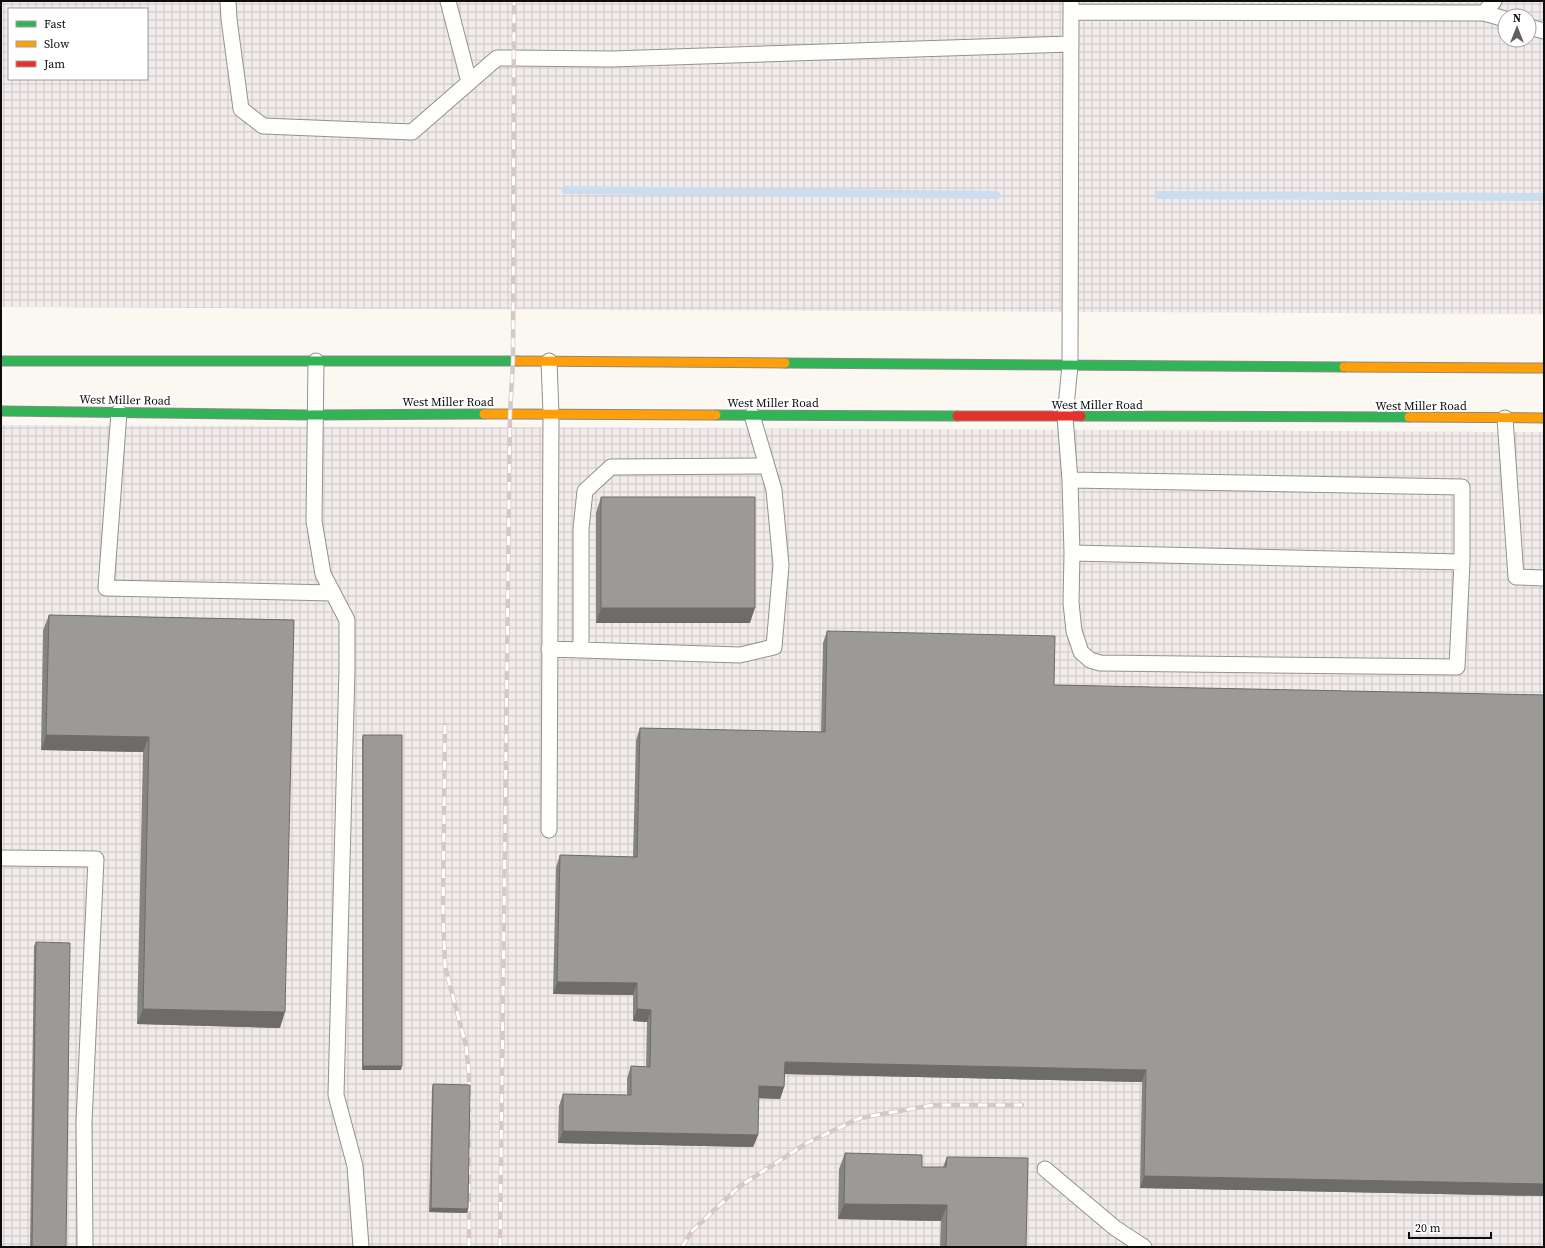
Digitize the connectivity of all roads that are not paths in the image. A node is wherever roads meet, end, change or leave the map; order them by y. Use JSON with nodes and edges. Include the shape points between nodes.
{"nodes":[{"id":1,"x":228,"y":1,"type":"edge"},
{"id":2,"x":448,"y":1,"type":"edge"},
{"id":3,"x":1494,"y":1,"type":"edge"},
{"id":4,"x":1071,"y":7,"type":"edge"},
{"id":5,"x":1269,"y":7,"type":"edge"},
{"id":6,"x":1484,"y":13,"type":"junction"},
{"id":7,"x":1497,"y":17,"type":"edge"},
{"id":8,"x":1071,"y":44,"type":"junction"},
{"id":9,"x":469,"y":82,"type":"junction"},
{"id":10,"x":1,"y":361,"type":"edge"},
{"id":11,"x":316,"y":361,"type":"junction"},
{"id":12,"x":549,"y":361,"type":"junction"},
{"id":13,"x":1070,"y":366,"type":"junction"},
{"id":14,"x":1544,"y":368,"type":"edge"},
{"id":15,"x":1,"y":411,"type":"edge"},
{"id":16,"x":119,"y":412,"type":"junction"},
{"id":17,"x":550,"y":414,"type":"junction"},
{"id":18,"x":316,"y":415,"type":"junction"},
{"id":19,"x":752,"y":415,"type":"junction"},
{"id":20,"x":1065,"y":417,"type":"junction"},
{"id":21,"x":1505,"y":418,"type":"junction"},
{"id":22,"x":1544,"y":418,"type":"edge"},
{"id":23,"x":767,"y":466,"type":"junction"},
{"id":24,"x":1070,"y":480,"type":"junction"},
{"id":25,"x":1072,"y":554,"type":"junction"},
{"id":26,"x":1462,"y":562,"type":"junction"},
{"id":27,"x":1544,"y":578,"type":"edge"},
{"id":28,"x":332,"y":593,"type":"junction"},
{"id":29,"x":549,"y":649,"type":"junction"},
{"id":30,"x":581,"y":650,"type":"junction"},
{"id":31,"x":549,"y":830,"type":"dead end"},
{"id":32,"x":1,"y":858,"type":"edge"},
{"id":33,"x":1045,"y":1169,"type":"dead end"},
{"id":34,"x":86,"y":1247,"type":"edge"},
{"id":35,"x":361,"y":1247,"type":"edge"},
{"id":36,"x":1144,"y":1247,"type":"edge"}],
"edges":[{"from":1,"to":9,"type":"lane","via":[[241,109],[263,126],[412,132]]},
{"from":2,"to":9,"type":"lane"},
{"from":3,"to":6,"type":"lane"},
{"from":4,"to":5,"type":"lane"},
{"from":4,"to":8,"type":"lane"},
{"from":5,"to":6,"type":"lane"},
{"from":6,"to":7,"type":"lane"},
{"from":8,"to":9,"type":"lane","via":[[612,58],[496,58]]},
{"from":8,"to":13,"type":"lane"},
{"from":10,"to":11,"type":"main road"},
{"from":11,"to":12,"type":"main road"},
{"from":11,"to":18,"type":"lane"},
{"from":12,"to":13,"type":"main road"},
{"from":12,"to":17,"type":"lane"},
{"from":13,"to":14,"type":"main road"},
{"from":13,"to":20,"type":"lane"},
{"from":15,"to":16,"type":"main road","name":"West Miller Road"},
{"from":16,"to":18,"type":"main road","name":"West Miller Road"},
{"from":16,"to":28,"type":"lane","via":[[106,588]]},
{"from":17,"to":18,"type":"main road","name":"West Miller Road"},
{"from":17,"to":19,"type":"main road","name":"West Miller Road"},
{"from":17,"to":29,"type":"lane"},
{"from":18,"to":28,"type":"lane","via":[[314,521],[323,574]]},
{"from":19,"to":20,"type":"main road","name":"West Miller Road"},
{"from":19,"to":23,"type":"lane"},
{"from":20,"to":21,"type":"main road","name":"West Miller Road"},
{"from":20,"to":24,"type":"lane"},
{"from":21,"to":22,"type":"main road","name":"West Miller Road"},
{"from":21,"to":27,"type":"lane","via":[[1516,577]]},
{"from":23,"to":30,"type":"lane","via":[[611,467],[585,491],[581,529]]},
{"from":23,"to":30,"type":"lane","via":[[774,490],[781,565],[774,647],[740,655]]},
{"from":24,"to":25,"type":"lane"},
{"from":24,"to":26,"type":"lane","via":[[1462,487]]},
{"from":25,"to":26,"type":"lane"},
{"from":25,"to":26,"type":"lane","via":[[1071,603],[1074,631],[1081,652],[1090,660],[1100,663],[1457,668]]},
{"from":28,"to":35,"type":"lane","via":[[347,620],[348,669],[336,1095],[355,1166]]},
{"from":29,"to":30,"type":"lane"},
{"from":29,"to":31,"type":"lane"},
{"from":32,"to":34,"type":"lane","via":[[96,859],[84,1122]]},
{"from":33,"to":36,"type":"lane","via":[[1115,1228]]}]}
